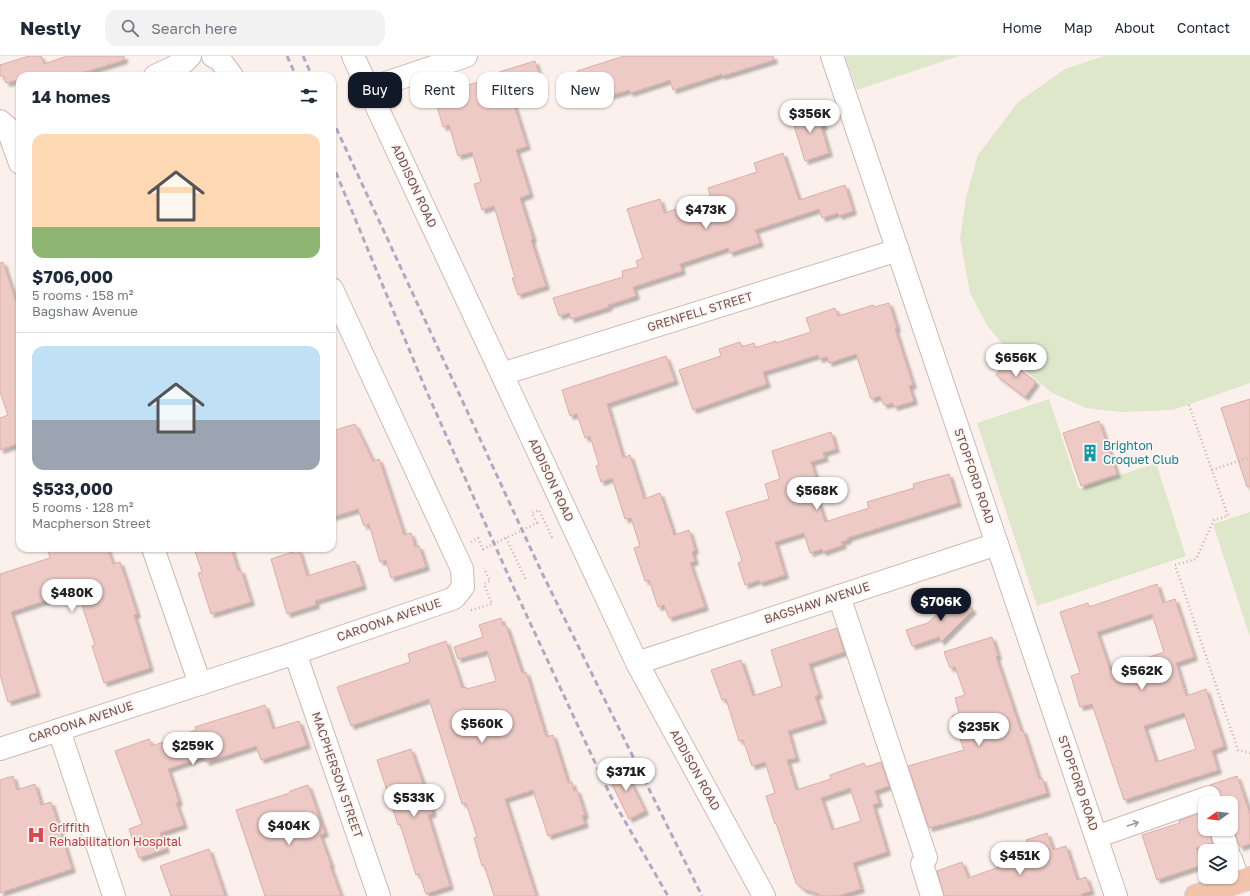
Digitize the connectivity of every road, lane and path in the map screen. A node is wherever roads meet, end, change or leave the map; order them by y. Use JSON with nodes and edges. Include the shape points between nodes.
{"nodes":[{"id":1,"x":190,"y":56,"type":"edge"},
{"id":2,"x":213,"y":56,"type":"edge"},
{"id":3,"x":353,"y":56,"type":"edge"},
{"id":4,"x":466,"y":56,"type":"edge"},
{"id":5,"x":832,"y":56,"type":"edge"},
{"id":6,"x":163,"y":72,"type":"edge"},
{"id":7,"x":229,"y":72,"type":"edge"},
{"id":8,"x":360,"y":72,"type":"edge"},
{"id":9,"x":402,"y":78,"type":"edge"},
{"id":10,"x":377,"y":108,"type":"edge"},
{"id":11,"x":9,"y":124,"type":"edge"},
{"id":12,"x":16,"y":149,"type":"edge"},
{"id":13,"x":898,"y":250,"type":"junction"},
{"id":14,"x":336,"y":298,"type":"edge"},
{"id":15,"x":502,"y":374,"type":"junction"},
{"id":16,"x":1189,"y":405,"type":"dead end"},
{"id":17,"x":1250,"y":457,"type":"edge"},
{"id":18,"x":1212,"y":470,"type":"junction"},
{"id":19,"x":574,"y":528,"type":"junction"},
{"id":20,"x":506,"y":538,"type":"junction"},
{"id":21,"x":997,"y":544,"type":"junction"},
{"id":22,"x":474,"y":548,"type":"dead end"},
{"id":23,"x":154,"y":552,"type":"edge"},
{"id":24,"x":480,"y":562,"type":"dead end"},
{"id":25,"x":526,"y":580,"type":"dead end"},
{"id":26,"x":839,"y":596,"type":"junction"},
{"id":27,"x":467,"y":612,"type":"dead end"},
{"id":28,"x":296,"y":653,"type":"junction"},
{"id":29,"x":637,"y":663,"type":"junction"},
{"id":30,"x":200,"y":684,"type":"junction"},
{"id":31,"x":59,"y":730,"type":"junction"},
{"id":32,"x":0,"y":749,"type":"edge"},
{"id":33,"x":1250,"y":753,"type":"edge"},
{"id":34,"x":1198,"y":801,"type":"edge"},
{"id":35,"x":1096,"y":837,"type":"junction"},
{"id":36,"x":1238,"y":870,"type":"edge"},
{"id":37,"x":1244,"y":880,"type":"edge"},
{"id":38,"x":114,"y":896,"type":"edge"},
{"id":39,"x":379,"y":896,"type":"edge"},
{"id":40,"x":764,"y":896,"type":"edge"},
{"id":41,"x":932,"y":896,"type":"edge"},
{"id":42,"x":1116,"y":896,"type":"edge"},
{"id":43,"x":1196,"y":896,"type":"edge"}],
"edges":[{"from":1,"to":6,"type":"street","via":[[184,62]]},
{"from":2,"to":7,"type":"street","via":[[220,60]]},
{"from":3,"to":8,"type":"street","name":"ADDISON ROAD"},
{"from":4,"to":9,"type":"street"},
{"from":5,"to":13,"type":"street","name":"STOPFORD ROAD"},
{"from":10,"to":15,"type":"street","name":"ADDISON ROAD"},
{"from":11,"to":12,"type":"street"},
{"from":13,"to":15,"type":"street","name":"GRENFELL STREET"},
{"from":13,"to":21,"type":"street","name":"STOPFORD ROAD"},
{"from":14,"to":28,"type":"street","name":"CAROONA AVENUE","via":[[462,569],[463,587],[452,599]]},
{"from":15,"to":19,"type":"street","name":"ADDISON ROAD"},
{"from":16,"to":18,"type":"path"},
{"from":17,"to":18,"type":"path"},
{"from":18,"to":33,"type":"path","via":[[1228,516],[1214,520],[1196,559],[1174,565],[1238,750]]},
{"from":19,"to":20,"type":"path","via":[[552,537],[539,510],[532,513],[537,523]]},
{"from":19,"to":29,"type":"street","name":"ADDISON ROAD"},
{"from":20,"to":22,"type":"path","via":[[483,549],[478,538],[471,542]]},
{"from":20,"to":25,"type":"path"},
{"from":21,"to":26,"type":"street","name":"BAGSHAW AVENUE"},
{"from":21,"to":35,"type":"street","name":"STOPFORD ROAD"},
{"from":23,"to":30,"type":"street"},
{"from":24,"to":27,"type":"path","via":[[490,581],[484,584],[492,604]]},
{"from":26,"to":29,"type":"street","name":"BAGSHAW AVENUE"},
{"from":26,"to":41,"type":"street","via":[[926,858],[922,864]]},
{"from":28,"to":30,"type":"street","name":"CAROONA AVENUE"},
{"from":28,"to":39,"type":"street","name":"MACPHERSON STREET"},
{"from":29,"to":40,"type":"street","name":"ADDISON ROAD"},
{"from":30,"to":31,"type":"street","name":"CAROONA AVENUE"},
{"from":31,"to":32,"type":"street","name":"CAROONA AVENUE"},
{"from":31,"to":38,"type":"street"},
{"from":35,"to":34,"type":"street","one_way":true},
{"from":35,"to":42,"type":"street","name":"STOPFORD ROAD"},
{"from":36,"to":37,"type":"street"},
{"from":37,"to":43,"type":"main road"}]}
